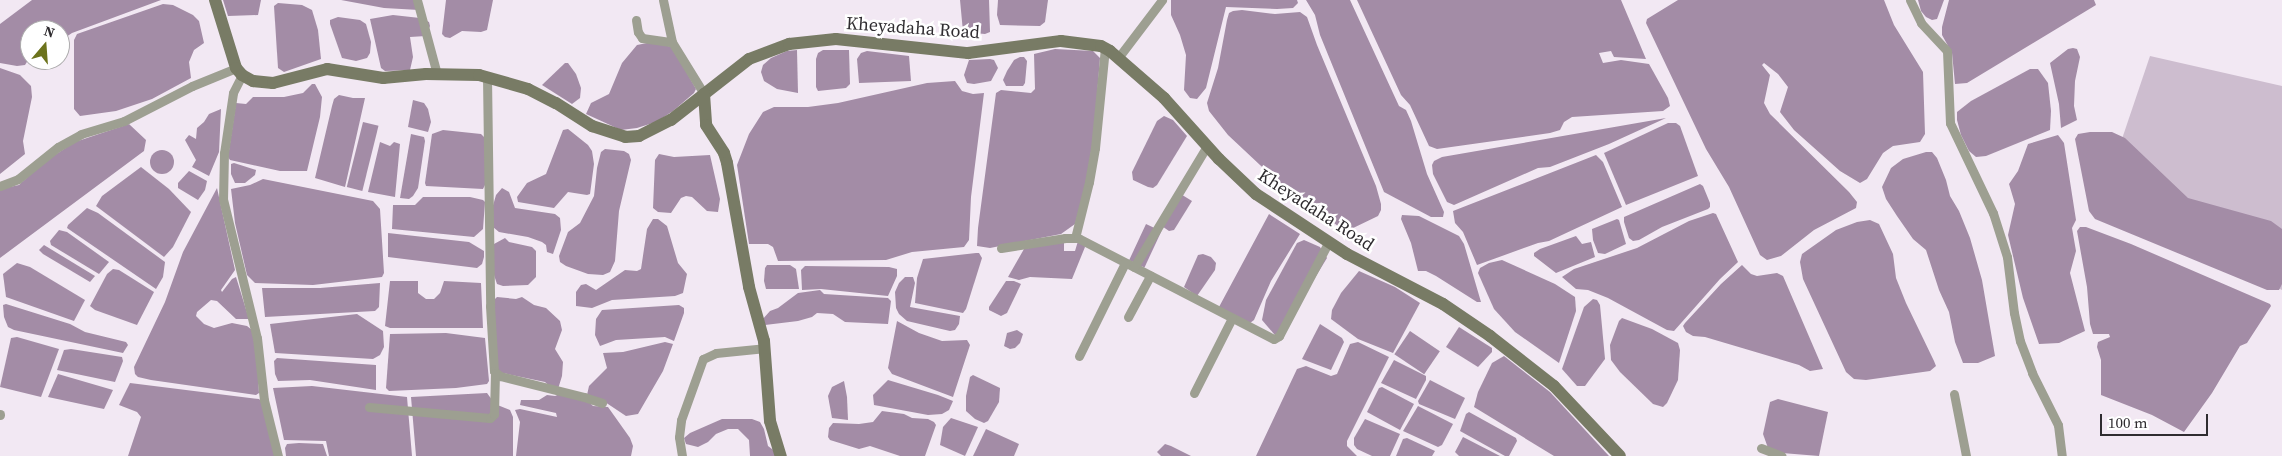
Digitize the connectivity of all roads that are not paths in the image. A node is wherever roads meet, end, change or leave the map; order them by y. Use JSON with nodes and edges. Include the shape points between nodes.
{"nodes":[{"id":1,"x":216,"y":0,"type":"edge"},
{"id":2,"x":417,"y":0,"type":"edge"},
{"id":3,"x":663,"y":0,"type":"edge"},
{"id":4,"x":1162,"y":0,"type":"edge"},
{"id":5,"x":1910,"y":0,"type":"edge"},
{"id":6,"x":636,"y":20,"type":"dead end"},
{"id":7,"x":672,"y":42,"type":"junction"},
{"id":8,"x":1105,"y":48,"type":"junction"},
{"id":9,"x":1118,"y":58,"type":"junction"},
{"id":10,"x":437,"y":74,"type":"junction"},
{"id":11,"x":234,"y":76,"type":"junction"},
{"id":12,"x":487,"y":77,"type":"junction"},
{"id":13,"x":704,"y":94,"type":"junction"},
{"id":14,"x":1207,"y":146,"type":"junction"},
{"id":15,"x":0,"y":186,"type":"edge"},
{"id":16,"x":1075,"y":238,"type":"junction"},
{"id":17,"x":1328,"y":243,"type":"junction"},
{"id":18,"x":1000,"y":248,"type":"dead end"},
{"id":19,"x":1129,"y":265,"type":"junction"},
{"id":20,"x":1150,"y":276,"type":"junction"},
{"id":21,"x":1128,"y":316,"type":"dead end"},
{"id":22,"x":1232,"y":318,"type":"junction"},
{"id":23,"x":764,"y":348,"type":"junction"},
{"id":24,"x":1079,"y":356,"type":"dead end"},
{"id":25,"x":495,"y":373,"type":"junction"},
{"id":26,"x":1194,"y":393,"type":"dead end"},
{"id":27,"x":1954,"y":394,"type":"dead end"},
{"id":28,"x":602,"y":404,"type":"dead end"},
{"id":29,"x":369,"y":407,"type":"dead end"},
{"id":30,"x":1761,"y":448,"type":"dead end"},
{"id":31,"x":278,"y":456,"type":"edge"},
{"id":32,"x":682,"y":456,"type":"edge"},
{"id":33,"x":781,"y":456,"type":"edge"},
{"id":34,"x":1620,"y":456,"type":"edge"},
{"id":35,"x":1782,"y":456,"type":"edge"},
{"id":36,"x":1966,"y":456,"type":"edge"},
{"id":37,"x":2062,"y":456,"type":"edge"}],
"edges":[{"from":1,"to":11,"type":"main road"},
{"from":2,"to":10,"type":"street"},
{"from":3,"to":7,"type":"street"},
{"from":4,"to":9,"type":"street"},
{"from":5,"to":37,"type":"street","via":[[1921,23],[1947,51],[1950,123],[1993,213],[2007,257],[2020,341],[2058,425]]},
{"from":6,"to":7,"type":"street","via":[[642,38]]},
{"from":7,"to":13,"type":"street"},
{"from":8,"to":9,"type":"main road","name":"Kheyadaha Road"},
{"from":8,"to":13,"type":"main road","name":"Kheyadaha Road","via":[[1061,41],[968,53],[836,39],[814,40],[789,44],[749,60]]},
{"from":8,"to":16,"type":"street","via":[[1095,148]]},
{"from":9,"to":14,"type":"main road","name":"Kheyadaha Road","via":[[1164,98]]},
{"from":10,"to":11,"type":"main road","name":"Kheyadaha Road","via":[[370,78],[327,69],[273,82]]},
{"from":10,"to":12,"type":"main road","name":"Kheyadaha Road"},
{"from":11,"to":15,"type":"street","via":[[124,121],[81,134],[58,147],[18,179]]},
{"from":11,"to":31,"type":"street","via":[[224,153],[223,199],[257,338],[264,400]]},
{"from":12,"to":13,"type":"main road","name":"Kheyadaha Road","via":[[528,89],[592,126],[625,137],[640,136],[656,129]]},
{"from":12,"to":25,"type":"street","via":[[490,306]]},
{"from":13,"to":23,"type":"main road","via":[[706,125],[727,163],[749,287]]},
{"from":14,"to":17,"type":"main road","name":"Kheyadaha Road","via":[[1256,194]]},
{"from":14,"to":19,"type":"street"},
{"from":16,"to":18,"type":"street"},
{"from":16,"to":19,"type":"street"},
{"from":17,"to":22,"type":"street","via":[[1276,339],[1268,338]]},
{"from":17,"to":34,"type":"main road","name":"Kheyadaha Road","via":[[1443,304],[1490,336],[1554,386]]},
{"from":19,"to":20,"type":"street"},
{"from":19,"to":24,"type":"street"},
{"from":20,"to":21,"type":"street"},
{"from":20,"to":22,"type":"street"},
{"from":22,"to":26,"type":"street"},
{"from":23,"to":32,"type":"street","via":[[716,353],[703,359],[681,420]]},
{"from":23,"to":33,"type":"main road","via":[[770,421]]},
{"from":25,"to":28,"type":"street"},
{"from":25,"to":29,"type":"street","via":[[494,414],[490,418]]},
{"from":27,"to":36,"type":"street"},
{"from":30,"to":35,"type":"street"}]}
